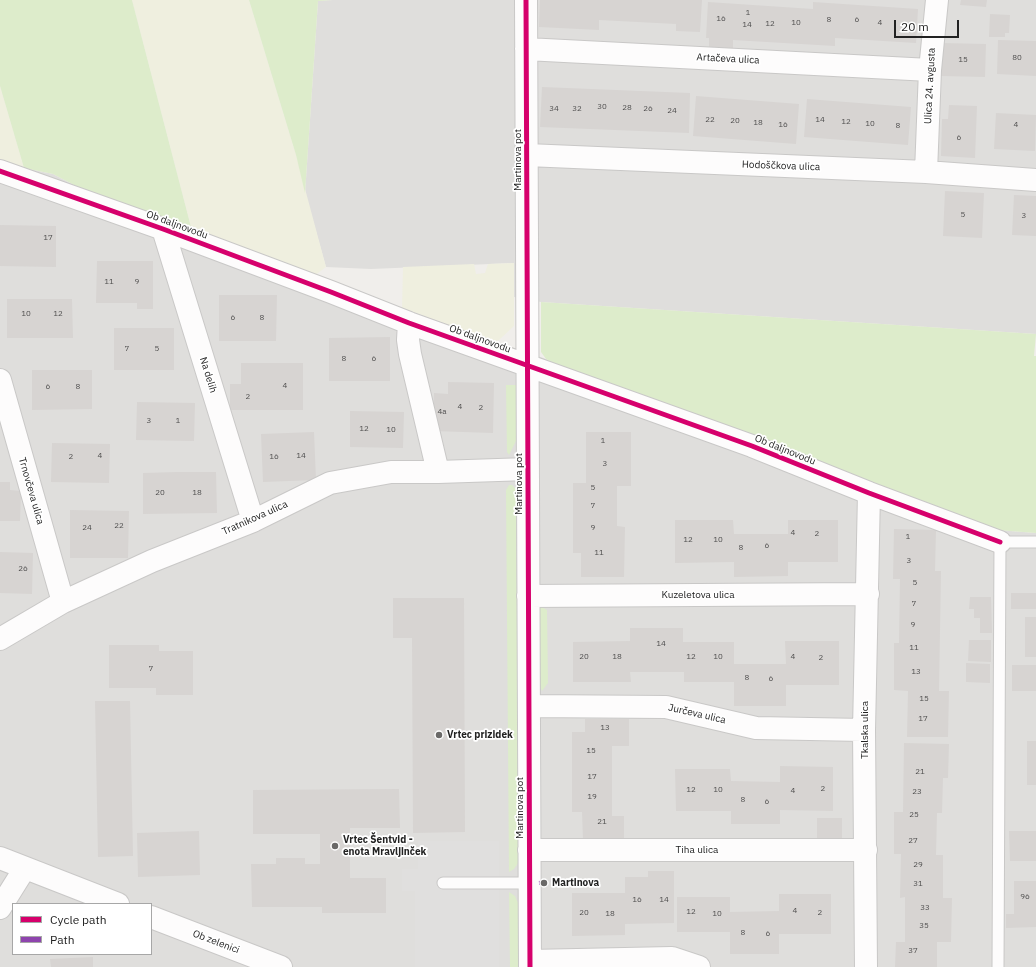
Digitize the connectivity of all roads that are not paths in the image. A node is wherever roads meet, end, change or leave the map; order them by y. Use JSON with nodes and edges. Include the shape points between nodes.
{"nodes":[{"id":1,"x":526,"y":0,"type":"edge"},
{"id":2,"x":936,"y":0,"type":"edge"},
{"id":3,"x":526,"y":48,"type":"junction"},
{"id":4,"x":930,"y":70,"type":"junction"},
{"id":5,"x":527,"y":155,"type":"junction"},
{"id":6,"x":0,"y":171,"type":"edge"},
{"id":7,"x":926,"y":172,"type":"junction"},
{"id":8,"x":1036,"y":180,"type":"edge"},
{"id":9,"x":163,"y":229,"type":"junction"},
{"id":10,"x":409,"y":323,"type":"junction"},
{"id":11,"x":527,"y":366,"type":"junction"},
{"id":12,"x":0,"y":380,"type":"edge"},
{"id":13,"x":528,"y":469,"type":"junction"},
{"id":14,"x":438,"y":472,"type":"junction"},
{"id":15,"x":870,"y":493,"type":"junction"},
{"id":16,"x":253,"y":520,"type":"junction"},
{"id":17,"x":1000,"y":542,"type":"junction"},
{"id":18,"x":1036,"y":542,"type":"edge"},
{"id":19,"x":868,"y":594,"type":"junction"},
{"id":20,"x":528,"y":596,"type":"junction"},
{"id":21,"x":62,"y":602,"type":"junction"},
{"id":22,"x":0,"y":639,"type":"edge"},
{"id":23,"x":529,"y":706,"type":"junction"},
{"id":24,"x":864,"y":730,"type":"junction"},
{"id":25,"x":529,"y":850,"type":"junction"},
{"id":26,"x":866,"y":850,"type":"junction"},
{"id":27,"x":0,"y":858,"type":"edge"},
{"id":28,"x":25,"y":868,"type":"junction"},
{"id":29,"x":443,"y":883,"type":"dead end"},
{"id":30,"x":529,"y":883,"type":"junction"},
{"id":31,"x":115,"y":903,"type":"edge"},
{"id":32,"x":0,"y":908,"type":"edge"},
{"id":33,"x":152,"y":917,"type":"edge"},
{"id":34,"x":254,"y":962,"type":"edge"},
{"id":35,"x":530,"y":964,"type":"edge"},
{"id":36,"x":282,"y":967,"type":"edge"},
{"id":37,"x":699,"y":967,"type":"edge"},
{"id":38,"x":866,"y":967,"type":"edge"},
{"id":39,"x":998,"y":967,"type":"edge"}],
"edges":[{"from":1,"to":3,"type":"street","name":"Martinova pot"},
{"from":2,"to":4,"type":"street","name":"Ulica 24. avgusta"},
{"from":3,"to":4,"type":"street","name":"Artačeva ulica"},
{"from":3,"to":5,"type":"street","name":"Martinova pot"},
{"from":4,"to":7,"type":"street","name":"Ulica 24. avgusta"},
{"from":5,"to":7,"type":"street","name":"Hodoščkova ulica"},
{"from":5,"to":11,"type":"street","name":"Martinova pot"},
{"from":6,"to":9,"type":"street","name":"Ob daljnovodu"},
{"from":7,"to":8,"type":"street","name":"Hodoščkova ulica"},
{"from":9,"to":10,"type":"street","name":"Ob daljnovodu"},
{"from":9,"to":16,"type":"street","name":"Na delih"},
{"from":10,"to":11,"type":"street","name":"Ob daljnovodu"},
{"from":10,"to":14,"type":"street","via":[[410,354]]},
{"from":11,"to":13,"type":"street","name":"Martinova pot"},
{"from":11,"to":15,"type":"street","name":"Ob daljnovodu","via":[[752,446]]},
{"from":12,"to":21,"type":"street","name":"Trnovčeva ulica"},
{"from":13,"to":14,"type":"street","name":"Tratnikova ulica"},
{"from":13,"to":20,"type":"street","name":"Martinova pot"},
{"from":14,"to":16,"type":"street","name":"Tratnikova ulica","via":[[391,472],[330,483]]},
{"from":15,"to":17,"type":"street","name":"Ob daljnovodu"},
{"from":15,"to":19,"type":"street","name":"Tkalska ulica"},
{"from":16,"to":21,"type":"street","name":"Tratnikova ulica","via":[[152,561]]},
{"from":17,"to":18,"type":"lane"},
{"from":17,"to":39,"type":"lane"},
{"from":19,"to":20,"type":"street","name":"Kuzeletova ulica"},
{"from":19,"to":24,"type":"street","name":"Tkalska ulica"},
{"from":20,"to":23,"type":"street","name":"Martinova pot"},
{"from":21,"to":22,"type":"street","name":"Tratnikova ulica"},
{"from":23,"to":24,"type":"street","name":"Jurčeva ulica","via":[[666,707],[756,728]]},
{"from":23,"to":25,"type":"street","name":"Martinova pot"},
{"from":24,"to":26,"type":"street","name":"Tkalska ulica"},
{"from":25,"to":26,"type":"street","name":"Tiha ulica"},
{"from":25,"to":30,"type":"street","name":"Martinova pot"},
{"from":26,"to":38,"type":"street","name":"Tkalska ulica"},
{"from":27,"to":28,"type":"street"},
{"from":28,"to":31,"type":"street"},
{"from":28,"to":32,"type":"street"},
{"from":29,"to":30,"type":"lane"},
{"from":30,"to":35,"type":"street","name":"Martinova pot"},
{"from":33,"to":34,"type":"street","name":"Ob zelenici"},
{"from":34,"to":36,"type":"street","name":"Ob zelenici"},
{"from":35,"to":37,"type":"street","via":[[672,958]]}]}
